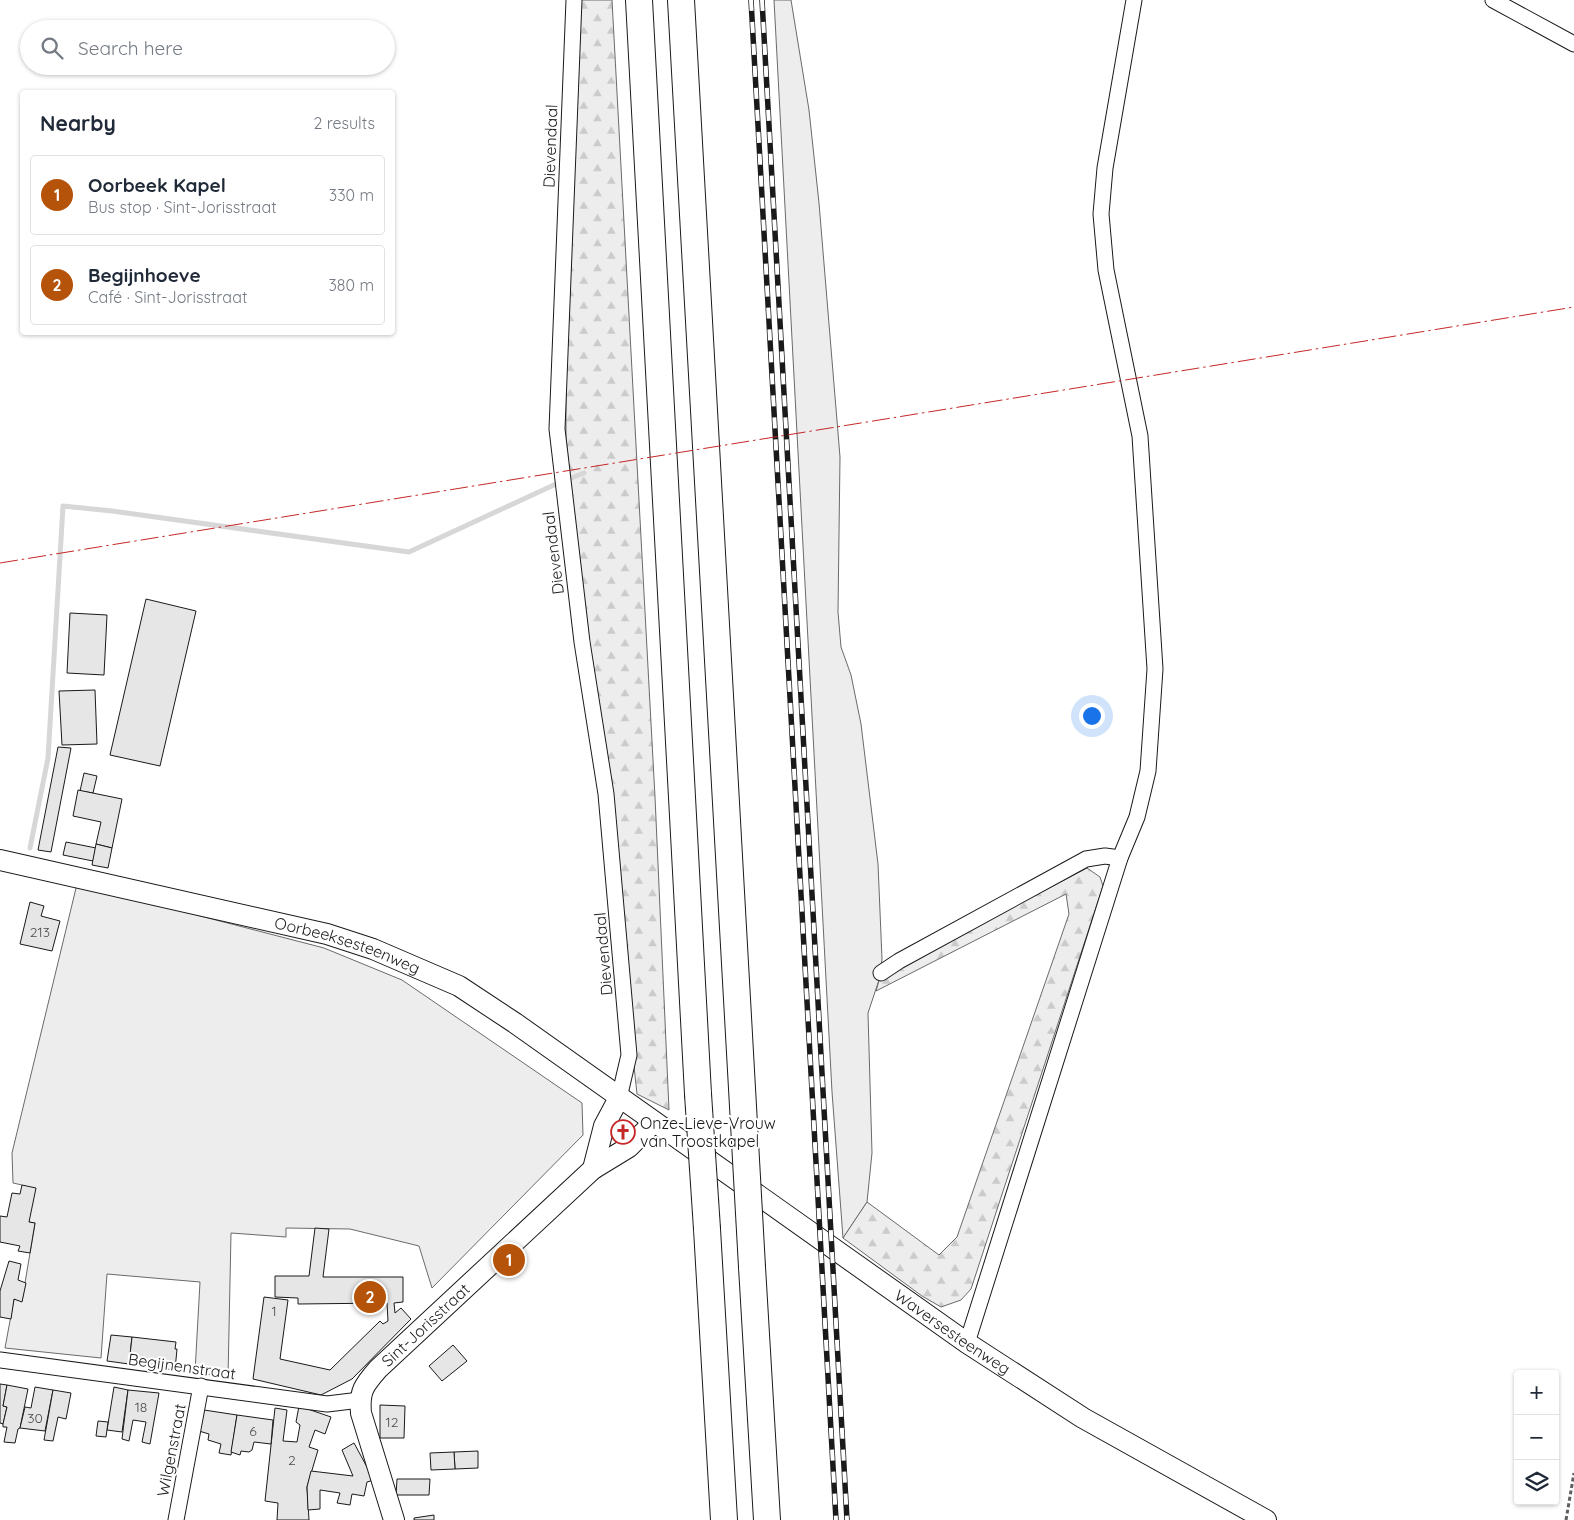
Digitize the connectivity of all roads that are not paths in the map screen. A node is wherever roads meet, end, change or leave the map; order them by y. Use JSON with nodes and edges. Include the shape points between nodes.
{"nodes":[{"id":1,"x":574,"y":0,"type":"edge"},
{"id":2,"x":638,"y":0,"type":"edge"},
{"id":3,"x":681,"y":0,"type":"edge"},
{"id":4,"x":1134,"y":0,"type":"edge"},
{"id":5,"x":1492,"y":0,"type":"edge"},
{"id":6,"x":1574,"y":44,"type":"edge"},
{"id":7,"x":1120,"y":858,"type":"junction"},
{"id":8,"x":0,"y":860,"type":"edge"},
{"id":9,"x":881,"y":973,"type":"dead end"},
{"id":10,"x":619,"y":1098,"type":"junction"},
{"id":11,"x":654,"y":1122,"type":"junction"},
{"id":12,"x":593,"y":1169,"type":"junction"},
{"id":13,"x":967,"y":1343,"type":"junction"},
{"id":14,"x":0,"y":1360,"type":"edge"},
{"id":15,"x":201,"y":1386,"type":"junction"},
{"id":16,"x":360,"y":1400,"type":"junction"},
{"id":17,"x":176,"y":1520,"type":"edge"},
{"id":18,"x":394,"y":1520,"type":"edge"},
{"id":19,"x":724,"y":1520,"type":"edge"},
{"id":20,"x":767,"y":1520,"type":"edge"},
{"id":21,"x":1266,"y":1520,"type":"edge"}],
"edges":[{"from":1,"to":10,"type":"street","name":"Dievendaal","via":[[558,429],[582,642],[609,822],[629,1055]]},
{"from":2,"to":19,"type":"highway","bridge":true},
{"from":3,"to":20,"type":"highway","bridge":true},
{"from":4,"to":7,"type":"street","via":[[1105,168],[1101,214],[1108,284],[1140,436],[1155,669],[1148,771],[1136,817]]},
{"from":5,"to":6,"type":"street"},
{"from":7,"to":9,"type":"street","via":[[1086,859]]},
{"from":7,"to":13,"type":"street"},
{"from":8,"to":10,"type":"street","name":"Oorbeeksesteenweg","via":[[327,934],[373,948],[459,986]]},
{"from":10,"to":11,"type":"street","name":"Oorbeeksesteenweg"},
{"from":10,"to":12,"type":"street","via":[[604,1126]]},
{"from":11,"to":12,"type":"street","name":"Sint-Jorisstraat","via":[[629,1147]]},
{"from":11,"to":13,"type":"street","name":"Waversesteenweg"},
{"from":12,"to":16,"type":"street","name":"Sint-Jorisstraat","via":[[378,1369],[364,1385]]},
{"from":13,"to":21,"type":"street","name":"Waversesteenweg","via":[[1083,1418]]},
{"from":14,"to":15,"type":"street","name":"Begijnenstraat"},
{"from":15,"to":16,"type":"street","name":"Begijnenstraat","via":[[327,1404]]},
{"from":15,"to":17,"type":"street","name":"Wilgenstraat"},
{"from":16,"to":18,"type":"street","via":[[361,1413]]}]}
